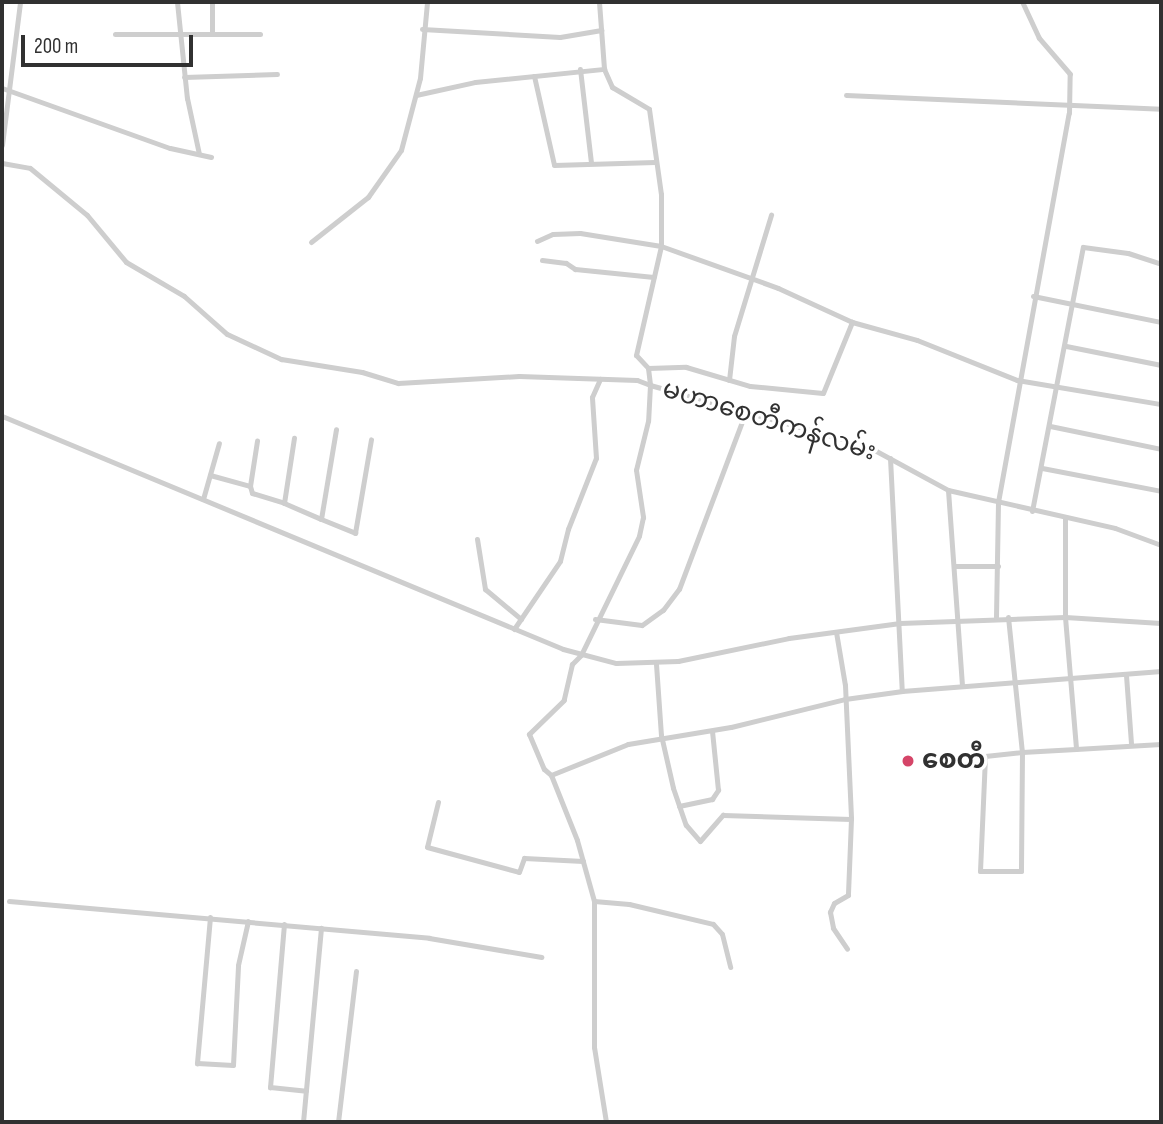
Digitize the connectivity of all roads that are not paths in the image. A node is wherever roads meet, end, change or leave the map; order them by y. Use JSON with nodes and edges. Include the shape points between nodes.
{"nodes":[{"id":1,"x":20,"y":2,"type":"edge"},
{"id":2,"x":177,"y":2,"type":"edge"},
{"id":3,"x":212,"y":2,"type":"edge"},
{"id":4,"x":427,"y":2,"type":"edge"},
{"id":5,"x":599,"y":2,"type":"edge"},
{"id":6,"x":1022,"y":2,"type":"edge"},
{"id":7,"x":422,"y":29,"type":"junction"},
{"id":8,"x":601,"y":30,"type":"junction"},
{"id":9,"x":212,"y":33,"type":"junction"},
{"id":10,"x":115,"y":34,"type":"dead end"},
{"id":11,"x":260,"y":34,"type":"dead end"},
{"id":12,"x":181,"y":36,"type":"junction"},
{"id":13,"x":580,"y":69,"type":"junction"},
{"id":14,"x":604,"y":69,"type":"junction"},
{"id":15,"x":277,"y":74,"type":"dead end"},
{"id":16,"x":534,"y":76,"type":"junction"},
{"id":17,"x":184,"y":77,"type":"junction"},
{"id":18,"x":2,"y":88,"type":"edge"},
{"id":19,"x":11,"y":92,"type":"junction"},
{"id":20,"x":416,"y":95,"type":"junction"},
{"id":21,"x":846,"y":95,"type":"dead end"},
{"id":22,"x":1066,"y":106,"type":"junction"},
{"id":23,"x":1161,"y":109,"type":"edge"},
{"id":24,"x":2,"y":145,"type":"edge"},
{"id":25,"x":198,"y":154,"type":"junction"},
{"id":26,"x":211,"y":157,"type":"dead end"},
{"id":27,"x":591,"y":162,"type":"junction"},
{"id":28,"x":655,"y":162,"type":"junction"},
{"id":29,"x":2,"y":163,"type":"edge"},
{"id":30,"x":771,"y":215,"type":"dead end"},
{"id":31,"x":537,"y":241,"type":"dead end"},
{"id":32,"x":311,"y":242,"type":"dead end"},
{"id":33,"x":661,"y":246,"type":"junction"},
{"id":34,"x":542,"y":260,"type":"dead end"},
{"id":35,"x":1161,"y":264,"type":"edge"},
{"id":36,"x":654,"y":277,"type":"junction"},
{"id":37,"x":752,"y":282,"type":"junction"},
{"id":38,"x":1033,"y":296,"type":"junction"},
{"id":39,"x":1075,"y":304,"type":"junction"},
{"id":40,"x":852,"y":322,"type":"junction"},
{"id":41,"x":1161,"y":322,"type":"edge"},
{"id":42,"x":1066,"y":346,"type":"junction"},
{"id":43,"x":1161,"y":365,"type":"edge"},
{"id":44,"x":648,"y":368,"type":"junction"},
{"id":45,"x":600,"y":379,"type":"junction"},
{"id":46,"x":729,"y":380,"type":"junction"},
{"id":47,"x":1017,"y":380,"type":"junction"},
{"id":48,"x":649,"y":385,"type":"junction"},
{"id":49,"x":1058,"y":387,"type":"junction"},
{"id":50,"x":1161,"y":404,"type":"edge"},
{"id":51,"x":745,"y":413,"type":"junction"},
{"id":52,"x":2,"y":416,"type":"edge"},
{"id":53,"x":1050,"y":426,"type":"junction"},
{"id":54,"x":336,"y":429,"type":"dead end"},
{"id":55,"x":294,"y":438,"type":"dead end"},
{"id":56,"x":371,"y":439,"type":"dead end"},
{"id":57,"x":257,"y":441,"type":"dead end"},
{"id":58,"x":219,"y":443,"type":"dead end"},
{"id":59,"x":1161,"y":449,"type":"edge"},
{"id":60,"x":890,"y":458,"type":"junction"},
{"id":61,"x":1042,"y":468,"type":"junction"},
{"id":62,"x":210,"y":475,"type":"junction"},
{"id":63,"x":250,"y":486,"type":"junction"},
{"id":64,"x":948,"y":490,"type":"junction"},
{"id":65,"x":1161,"y":491,"type":"edge"},
{"id":66,"x":204,"y":499,"type":"junction"},
{"id":67,"x":998,"y":502,"type":"junction"},
{"id":68,"x":284,"y":503,"type":"junction"},
{"id":69,"x":1032,"y":511,"type":"junction"},
{"id":70,"x":1065,"y":517,"type":"junction"},
{"id":71,"x":321,"y":519,"type":"junction"},
{"id":72,"x":477,"y":539,"type":"dead end"},
{"id":73,"x":1161,"y":545,"type":"edge"},
{"id":74,"x":955,"y":566,"type":"junction"},
{"id":75,"x":998,"y":566,"type":"junction"},
{"id":76,"x":996,"y":617,"type":"junction"},
{"id":77,"x":1008,"y":617,"type":"junction"},
{"id":78,"x":1065,"y":617,"type":"junction"},
{"id":79,"x":521,"y":620,"type":"junction"},
{"id":80,"x":595,"y":620,"type":"junction"},
{"id":81,"x":956,"y":620,"type":"junction"},
{"id":82,"x":900,"y":623,"type":"junction"},
{"id":83,"x":1161,"y":623,"type":"edge"},
{"id":84,"x":514,"y":629,"type":"junction"},
{"id":85,"x":836,"y":632,"type":"junction"},
{"id":86,"x":581,"y":656,"type":"junction"},
{"id":87,"x":656,"y":664,"type":"junction"},
{"id":88,"x":1161,"y":671,"type":"edge"},
{"id":89,"x":1126,"y":674,"type":"junction"},
{"id":90,"x":1073,"y":680,"type":"junction"},
{"id":91,"x":1014,"y":681,"type":"junction"},
{"id":92,"x":962,"y":686,"type":"junction"},
{"id":93,"x":902,"y":691,"type":"junction"},
{"id":94,"x":845,"y":699,"type":"junction"},
{"id":95,"x":712,"y":731,"type":"junction"},
{"id":96,"x":663,"y":738,"type":"junction"},
{"id":97,"x":1131,"y":743,"type":"junction"},
{"id":98,"x":1161,"y":744,"type":"edge"},
{"id":99,"x":1076,"y":749,"type":"junction"},
{"id":100,"x":1022,"y":752,"type":"junction"},
{"id":101,"x":551,"y":775,"type":"junction"},
{"id":102,"x":439,"y":802,"type":"dead end"},
{"id":103,"x":679,"y":806,"type":"junction"},
{"id":104,"x":851,"y":819,"type":"junction"},
{"id":105,"x":583,"y":861,"type":"junction"},
{"id":106,"x":9,"y":901,"type":"dead end"},
{"id":107,"x":594,"y":901,"type":"junction"},
{"id":108,"x":210,"y":918,"type":"junction"},
{"id":109,"x":248,"y":921,"type":"junction"},
{"id":110,"x":284,"y":924,"type":"junction"},
{"id":111,"x":321,"y":928,"type":"junction"},
{"id":112,"x":847,"y":949,"type":"dead end"},
{"id":113,"x":541,"y":957,"type":"dead end"},
{"id":114,"x":730,"y":967,"type":"dead end"},
{"id":115,"x":356,"y":971,"type":"dead end"},
{"id":116,"x":306,"y":1091,"type":"junction"},
{"id":117,"x":303,"y":1122,"type":"edge"},
{"id":118,"x":338,"y":1122,"type":"edge"},
{"id":119,"x":606,"y":1122,"type":"edge"}],
"edges":[{"from":1,"to":19,"type":"street"},
{"from":2,"to":12,"type":"street"},
{"from":3,"to":9,"type":"street"},
{"from":4,"to":7,"type":"street"},
{"from":5,"to":8,"type":"street"},
{"from":6,"to":22,"type":"street","via":[[1039,38],[1070,74]]},
{"from":7,"to":8,"type":"street","via":[[560,37]]},
{"from":7,"to":20,"type":"street"},
{"from":8,"to":14,"type":"street"},
{"from":9,"to":11,"type":"street"},
{"from":9,"to":12,"type":"street"},
{"from":10,"to":12,"type":"street"},
{"from":12,"to":17,"type":"street"},
{"from":13,"to":14,"type":"street"},
{"from":13,"to":16,"type":"street"},
{"from":13,"to":27,"type":"street"},
{"from":14,"to":28,"type":"street","name":"မဟာစေတီကန်လမ်း","via":[[611,87],[649,109]]},
{"from":15,"to":17,"type":"street"},
{"from":16,"to":20,"type":"street"},
{"from":16,"to":27,"type":"street","via":[[554,165]]},
{"from":17,"to":25,"type":"street"},
{"from":18,"to":19,"type":"street"},
{"from":19,"to":24,"type":"street"},
{"from":19,"to":25,"type":"street"},
{"from":20,"to":32,"type":"street","via":[[401,150],[378,183],[347,217]]},
{"from":21,"to":22,"type":"street"},
{"from":22,"to":23,"type":"street"},
{"from":22,"to":38,"type":"street","via":[[1069,113]]},
{"from":25,"to":26,"type":"street"},
{"from":27,"to":28,"type":"street"},
{"from":28,"to":33,"type":"street","name":"မဟာစေတီကန်လမ်း"},
{"from":29,"to":45,"type":"street","via":[[30,168],[87,215],[126,262],[184,296],[227,334],[257,351],[398,383],[449,383],[495,376]]},
{"from":30,"to":37,"type":"street"},
{"from":31,"to":33,"type":"street","via":[[553,234],[580,233]]},
{"from":33,"to":36,"type":"street","name":"မဟာစေတီကန်လမ်း"},
{"from":33,"to":37,"type":"street"},
{"from":34,"to":36,"type":"street","via":[[575,269]]},
{"from":35,"to":39,"type":"street","via":[[1128,253],[1083,247]]},
{"from":36,"to":44,"type":"street","name":"မဟာစေတီကန်လမ်း","via":[[636,355]]},
{"from":37,"to":40,"type":"street","via":[[778,288]]},
{"from":37,"to":46,"type":"street","via":[[734,336]]},
{"from":38,"to":39,"type":"street"},
{"from":38,"to":47,"type":"street"},
{"from":39,"to":41,"type":"street"},
{"from":39,"to":42,"type":"street"},
{"from":40,"to":46,"type":"street","via":[[822,393]]},
{"from":40,"to":47,"type":"street","via":[[917,340]]},
{"from":42,"to":43,"type":"street"},
{"from":42,"to":49,"type":"street"},
{"from":44,"to":46,"type":"street","via":[[686,367]]},
{"from":44,"to":48,"type":"street","name":"မဟာစေတီကန်လမ်း"},
{"from":45,"to":48,"type":"street","via":[[637,380]]},
{"from":45,"to":79,"type":"street","via":[[592,397],[597,458],[560,561]]},
{"from":47,"to":49,"type":"street"},
{"from":47,"to":67,"type":"street"},
{"from":48,"to":51,"type":"street","name":"မဟာစေတီကန်လမ်း"},
{"from":48,"to":80,"type":"street","via":[[648,421],[636,470],[643,517],[639,536]]},
{"from":49,"to":50,"type":"street"},
{"from":49,"to":53,"type":"street"},
{"from":51,"to":60,"type":"street","name":"မဟာစေတီကန်လမ်း","via":[[867,446]]},
{"from":51,"to":80,"type":"street","via":[[679,589],[663,611],[642,625]]},
{"from":52,"to":66,"type":"street"},
{"from":53,"to":59,"type":"street"},
{"from":53,"to":61,"type":"street"},
{"from":54,"to":71,"type":"street"},
{"from":55,"to":68,"type":"street"},
{"from":56,"to":71,"type":"street","via":[[355,533]]},
{"from":57,"to":63,"type":"street"},
{"from":58,"to":62,"type":"street"},
{"from":60,"to":64,"type":"street","name":"မဟာစေတီကန်လမ်း"},
{"from":60,"to":82,"type":"street"},
{"from":61,"to":65,"type":"street"},
{"from":61,"to":69,"type":"street"},
{"from":62,"to":63,"type":"street"},
{"from":62,"to":66,"type":"street"},
{"from":63,"to":68,"type":"street","via":[[252,493]]},
{"from":64,"to":67,"type":"street","name":"မဟာစေတီကန်လမ်း"},
{"from":64,"to":74,"type":"street"},
{"from":66,"to":84,"type":"street"},
{"from":67,"to":69,"type":"street","name":"မဟာစေတီကန်လမ်း"},
{"from":67,"to":75,"type":"street"},
{"from":68,"to":71,"type":"street"},
{"from":69,"to":70,"type":"street","name":"မဟာစေတီကန်လမ်း"},
{"from":70,"to":73,"type":"street","name":"မဟာစေတီကန်လမ်း"},
{"from":70,"to":78,"type":"street"},
{"from":72,"to":79,"type":"street","via":[[485,589]]},
{"from":74,"to":75,"type":"street"},
{"from":74,"to":81,"type":"street"},
{"from":75,"to":76,"type":"street"},
{"from":76,"to":77,"type":"street"},
{"from":76,"to":81,"type":"street"},
{"from":77,"to":78,"type":"street"},
{"from":77,"to":91,"type":"street"},
{"from":78,"to":83,"type":"street"},
{"from":78,"to":90,"type":"street"},
{"from":79,"to":84,"type":"street"},
{"from":80,"to":86,"type":"street"},
{"from":81,"to":82,"type":"street"},
{"from":81,"to":92,"type":"street"},
{"from":82,"to":85,"type":"street"},
{"from":82,"to":93,"type":"street"},
{"from":84,"to":86,"type":"street"},
{"from":85,"to":87,"type":"street"},
{"from":85,"to":94,"type":"street"},
{"from":86,"to":87,"type":"street"},
{"from":86,"to":101,"type":"street","via":[[572,664],[564,700],[529,734]]},
{"from":87,"to":96,"type":"street"},
{"from":88,"to":89,"type":"street"},
{"from":89,"to":90,"type":"street"},
{"from":89,"to":97,"type":"street"},
{"from":90,"to":91,"type":"street"},
{"from":90,"to":99,"type":"street"},
{"from":91,"to":92,"type":"street"},
{"from":91,"to":100,"type":"street"},
{"from":92,"to":93,"type":"street"},
{"from":93,"to":94,"type":"street"},
{"from":94,"to":95,"type":"street"},
{"from":94,"to":104,"type":"street"},
{"from":95,"to":96,"type":"street"},
{"from":95,"to":103,"type":"street","via":[[719,790],[712,799]]},
{"from":96,"to":101,"type":"street","via":[[628,744]]},
{"from":96,"to":103,"type":"street"},
{"from":97,"to":98,"type":"street"},
{"from":97,"to":99,"type":"street"},
{"from":99,"to":100,"type":"street"},
{"from":100,"to":100,"type":"street","via":[[1021,871],[980,871],[985,756]]},
{"from":101,"to":105,"type":"street"},
{"from":102,"to":105,"type":"street","via":[[427,847],[520,873],[524,858]]},
{"from":103,"to":104,"type":"street","via":[[686,825],[700,841],[723,816]]},
{"from":104,"to":112,"type":"street","via":[[848,895],[834,902],[830,912],[833,928]]},
{"from":105,"to":107,"type":"street"},
{"from":106,"to":108,"type":"street"},
{"from":107,"to":114,"type":"street","via":[[629,904],[713,924],[722,934]]},
{"from":107,"to":119,"type":"street","via":[[594,1047]]},
{"from":108,"to":109,"type":"street"},
{"from":108,"to":109,"type":"street","via":[[197,1063],[233,1065],[239,965]]},
{"from":109,"to":110,"type":"street"},
{"from":110,"to":111,"type":"street"},
{"from":110,"to":116,"type":"street","via":[[270,1087]]},
{"from":111,"to":113,"type":"street","via":[[429,938]]},
{"from":111,"to":116,"type":"street"},
{"from":115,"to":118,"type":"street"},
{"from":116,"to":117,"type":"street"}]}
